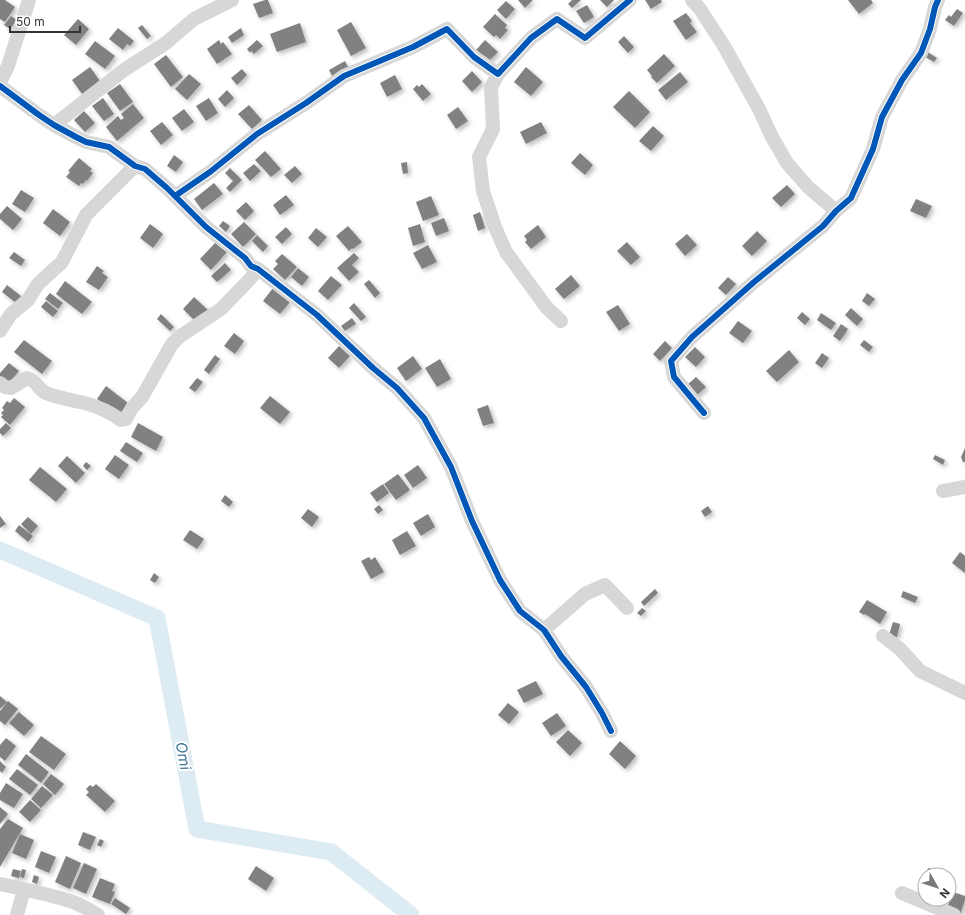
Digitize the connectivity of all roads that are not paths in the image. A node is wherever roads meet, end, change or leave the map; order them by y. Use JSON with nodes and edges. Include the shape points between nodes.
{"nodes":[{"id":1,"x":29,"y":0,"type":"edge"},
{"id":2,"x":232,"y":0,"type":"edge"},
{"id":3,"x":630,"y":0,"type":"edge"},
{"id":4,"x":692,"y":0,"type":"edge"},
{"id":5,"x":938,"y":0,"type":"edge"},
{"id":6,"x":498,"y":74,"type":"junction"},
{"id":7,"x":0,"y":82,"type":"edge"},
{"id":8,"x":0,"y":86,"type":"edge"},
{"id":9,"x":54,"y":125,"type":"junction"},
{"id":10,"x":135,"y":166,"type":"junction"},
{"id":11,"x":175,"y":196,"type":"junction"},
{"id":12,"x":836,"y":211,"type":"junction"},
{"id":13,"x":258,"y":269,"type":"junction"},
{"id":14,"x":561,"y":321,"type":"dead end"},
{"id":15,"x":0,"y":331,"type":"edge"},
{"id":16,"x":0,"y":383,"type":"edge"},
{"id":17,"x":704,"y":413,"type":"dead end"},
{"id":18,"x":965,"y":487,"type":"edge"},
{"id":19,"x":943,"y":491,"type":"dead end"},
{"id":20,"x":627,"y":608,"type":"dead end"},
{"id":21,"x":544,"y":630,"type":"junction"},
{"id":22,"x":883,"y":636,"type":"dead end"},
{"id":23,"x":965,"y":693,"type":"edge"},
{"id":24,"x":611,"y":731,"type":"dead end"},
{"id":25,"x":0,"y":884,"type":"edge"},
{"id":26,"x":24,"y":889,"type":"junction"},
{"id":27,"x":902,"y":893,"type":"dead end"},
{"id":28,"x":17,"y":915,"type":"edge"},
{"id":29,"x":98,"y":915,"type":"edge"},
{"id":30,"x":954,"y":915,"type":"edge"}],
"edges":[{"from":1,"to":7,"type":"street","via":[[8,66]]},
{"from":2,"to":9,"type":"street","via":[[194,19],[166,43],[124,70]]},
{"from":3,"to":6,"type":"street","via":[[585,38],[557,19],[531,38]]},
{"from":4,"to":12,"type":"street","via":[[724,46],[787,163],[808,187]]},
{"from":5,"to":12,"type":"street","via":[[921,54],[902,80],[882,117],[873,149],[851,198]]},
{"from":6,"to":11,"type":"street","via":[[474,57],[447,29],[413,47],[344,76],[257,134]]},
{"from":6,"to":14,"type":"street","via":[[491,87],[493,129],[479,157],[483,191],[506,252],[547,308]]},
{"from":8,"to":9,"type":"street"},
{"from":9,"to":10,"type":"street","via":[[86,142],[109,147]]},
{"from":10,"to":11,"type":"street","via":[[145,169]]},
{"from":10,"to":15,"type":"street","via":[[86,215],[62,262],[38,284],[28,300],[11,314]]},
{"from":11,"to":13,"type":"street","via":[[206,227],[246,258],[251,266]]},
{"from":12,"to":17,"type":"street","via":[[823,226],[692,337],[671,361],[674,377]]},
{"from":13,"to":16,"type":"street","via":[[221,309],[178,337],[126,419],[121,420],[86,403],[43,392],[32,379],[27,378],[11,388]]},
{"from":13,"to":21,"type":"street","via":[[317,315],[398,388],[424,418],[451,467],[472,521],[500,580],[520,611]]},
{"from":18,"to":19,"type":"street"},
{"from":20,"to":21,"type":"street","via":[[606,585],[585,594]]},
{"from":21,"to":24,"type":"street","via":[[586,687]]},
{"from":22,"to":23,"type":"street","via":[[900,649],[920,671]]},
{"from":25,"to":26,"type":"street"},
{"from":26,"to":28,"type":"street"},
{"from":26,"to":29,"type":"street","via":[[71,901]]},
{"from":27,"to":30,"type":"street"}]}
